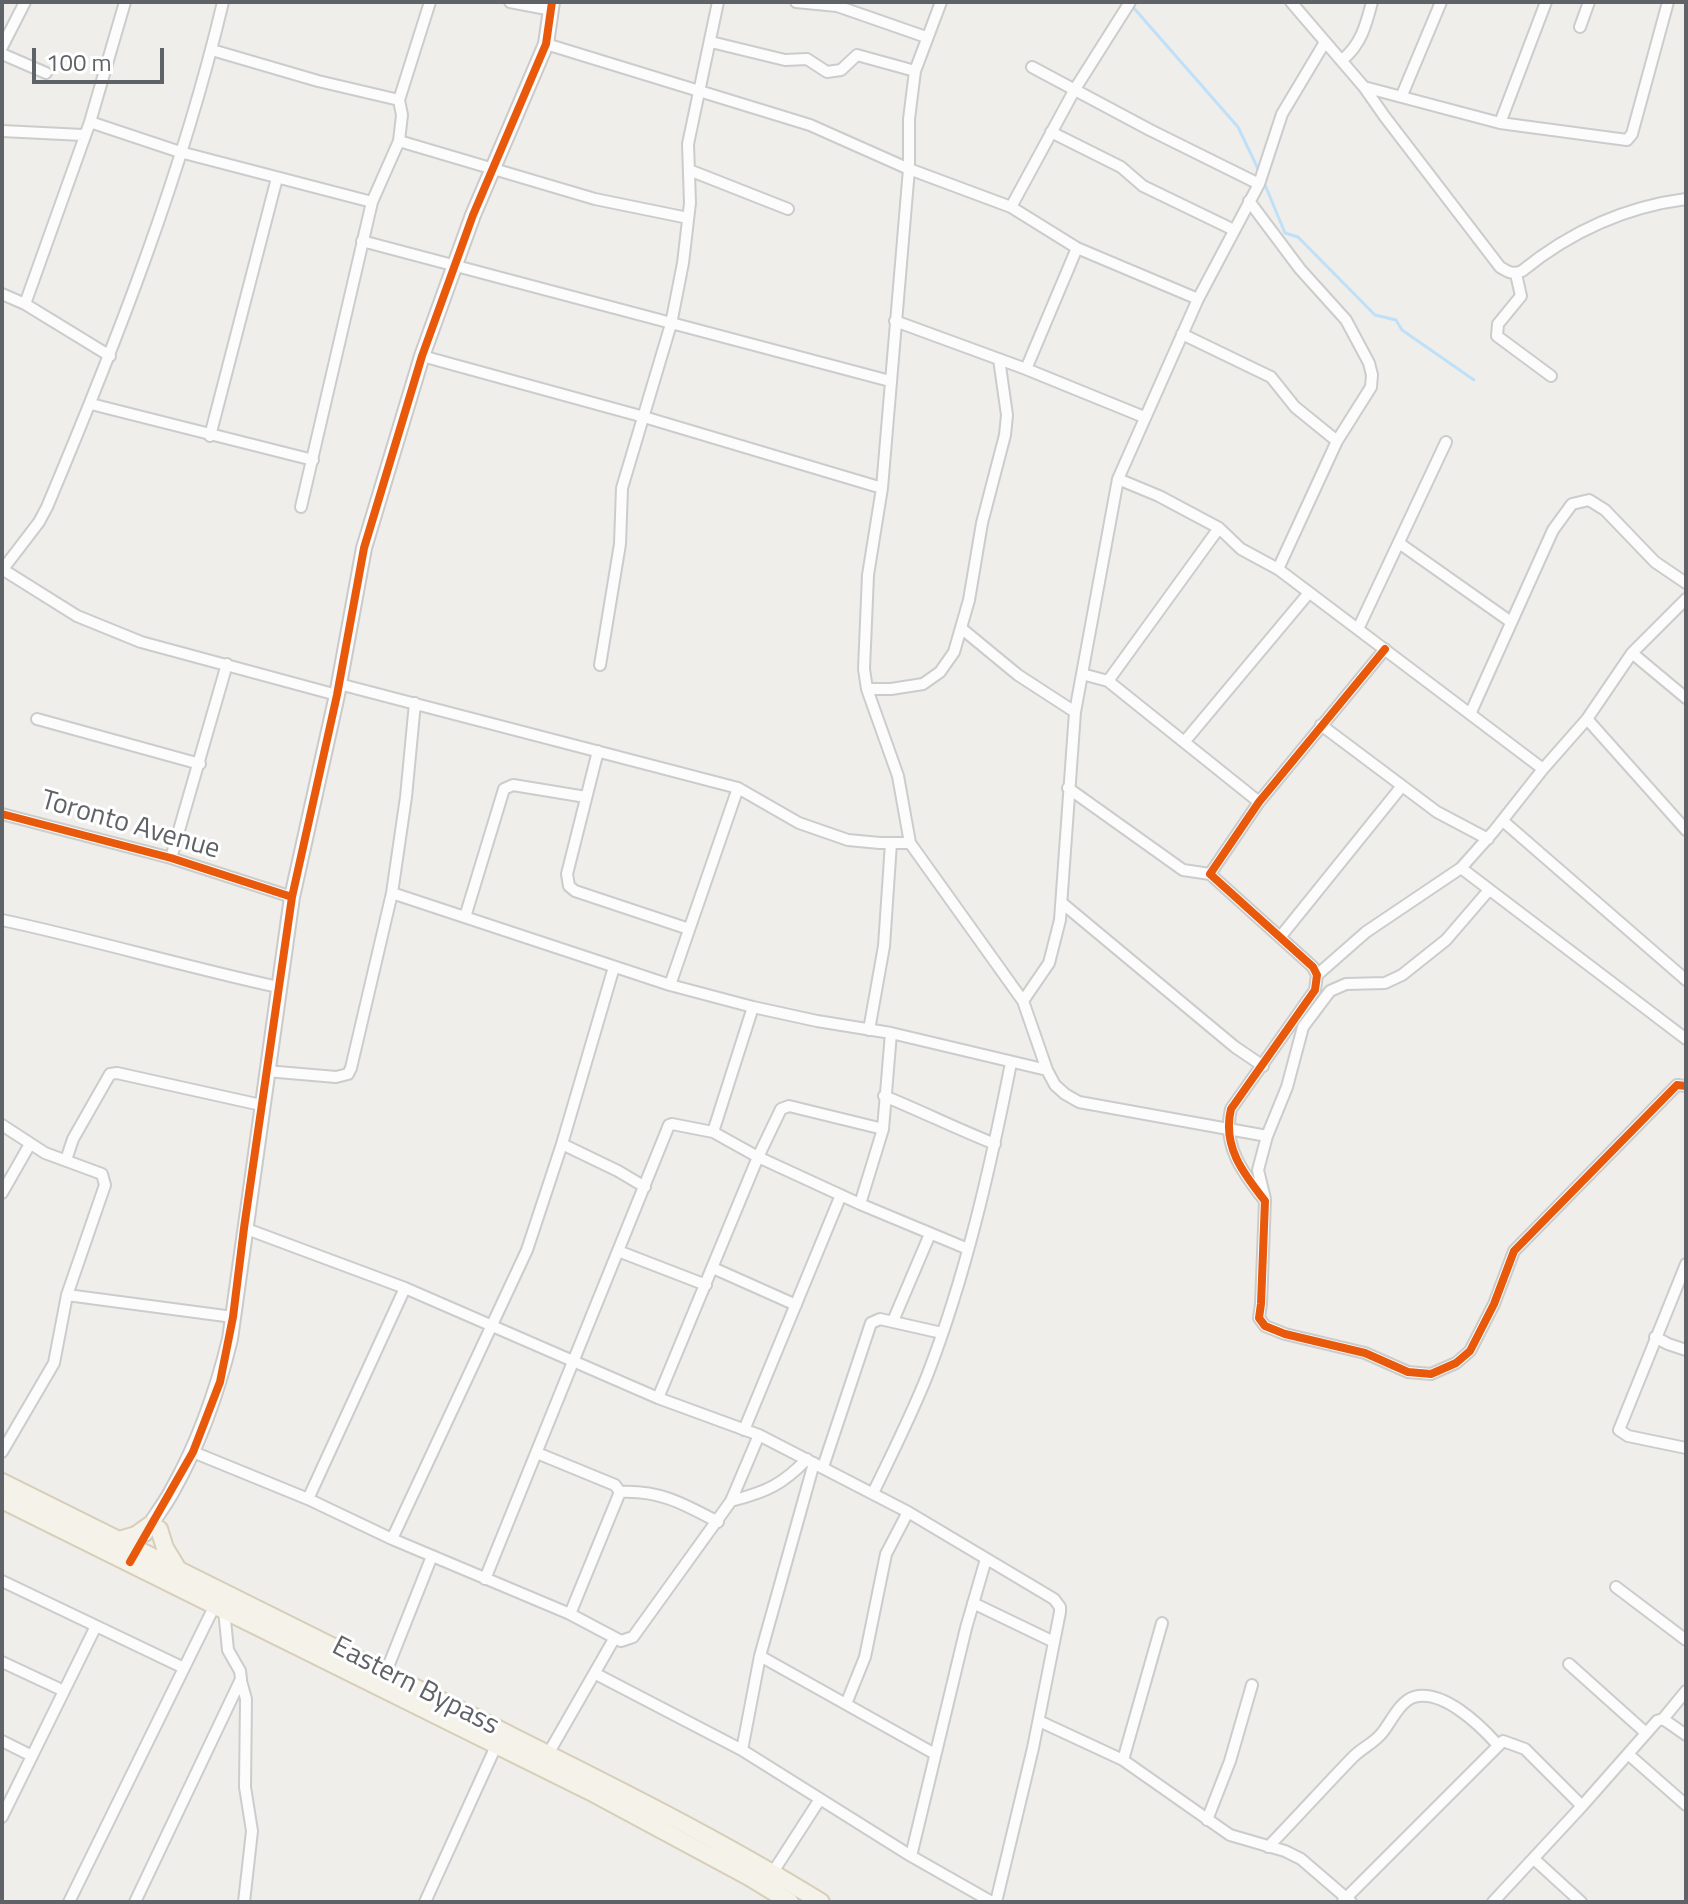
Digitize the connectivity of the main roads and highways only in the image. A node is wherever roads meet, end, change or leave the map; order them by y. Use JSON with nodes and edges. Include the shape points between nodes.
{"nodes":[{"id":1,"x":2,"y":1482,"type":"edge"},
{"id":2,"x":2,"y":1500,"type":"edge"},
{"id":3,"x":119,"y":1540,"type":"junction"},
{"id":4,"x":139,"y":1558,"type":"junction"},
{"id":5,"x":177,"y":1567,"type":"junction"},
{"id":6,"x":790,"y":1902,"type":"edge"},
{"id":7,"x":821,"y":1902,"type":"edge"}],
"edges":[{"from":1,"to":3,"type":"main road","name":"Eastern Bypass"},
{"from":2,"to":4,"type":"main road","name":"Eastern Bypass"},
{"from":3,"to":4,"type":"main road","name":"Eastern Bypass"},
{"from":3,"to":5,"type":"main road","via":[[154,1527]]},
{"from":4,"to":5,"type":"main road","name":"Eastern Bypass"},
{"from":4,"to":6,"type":"main road","name":"Eastern Bypass","via":[[220,1607],[591,1792]]},
{"from":5,"to":7,"type":"main road","name":"Eastern Bypass","via":[[548,1754]]}]}
